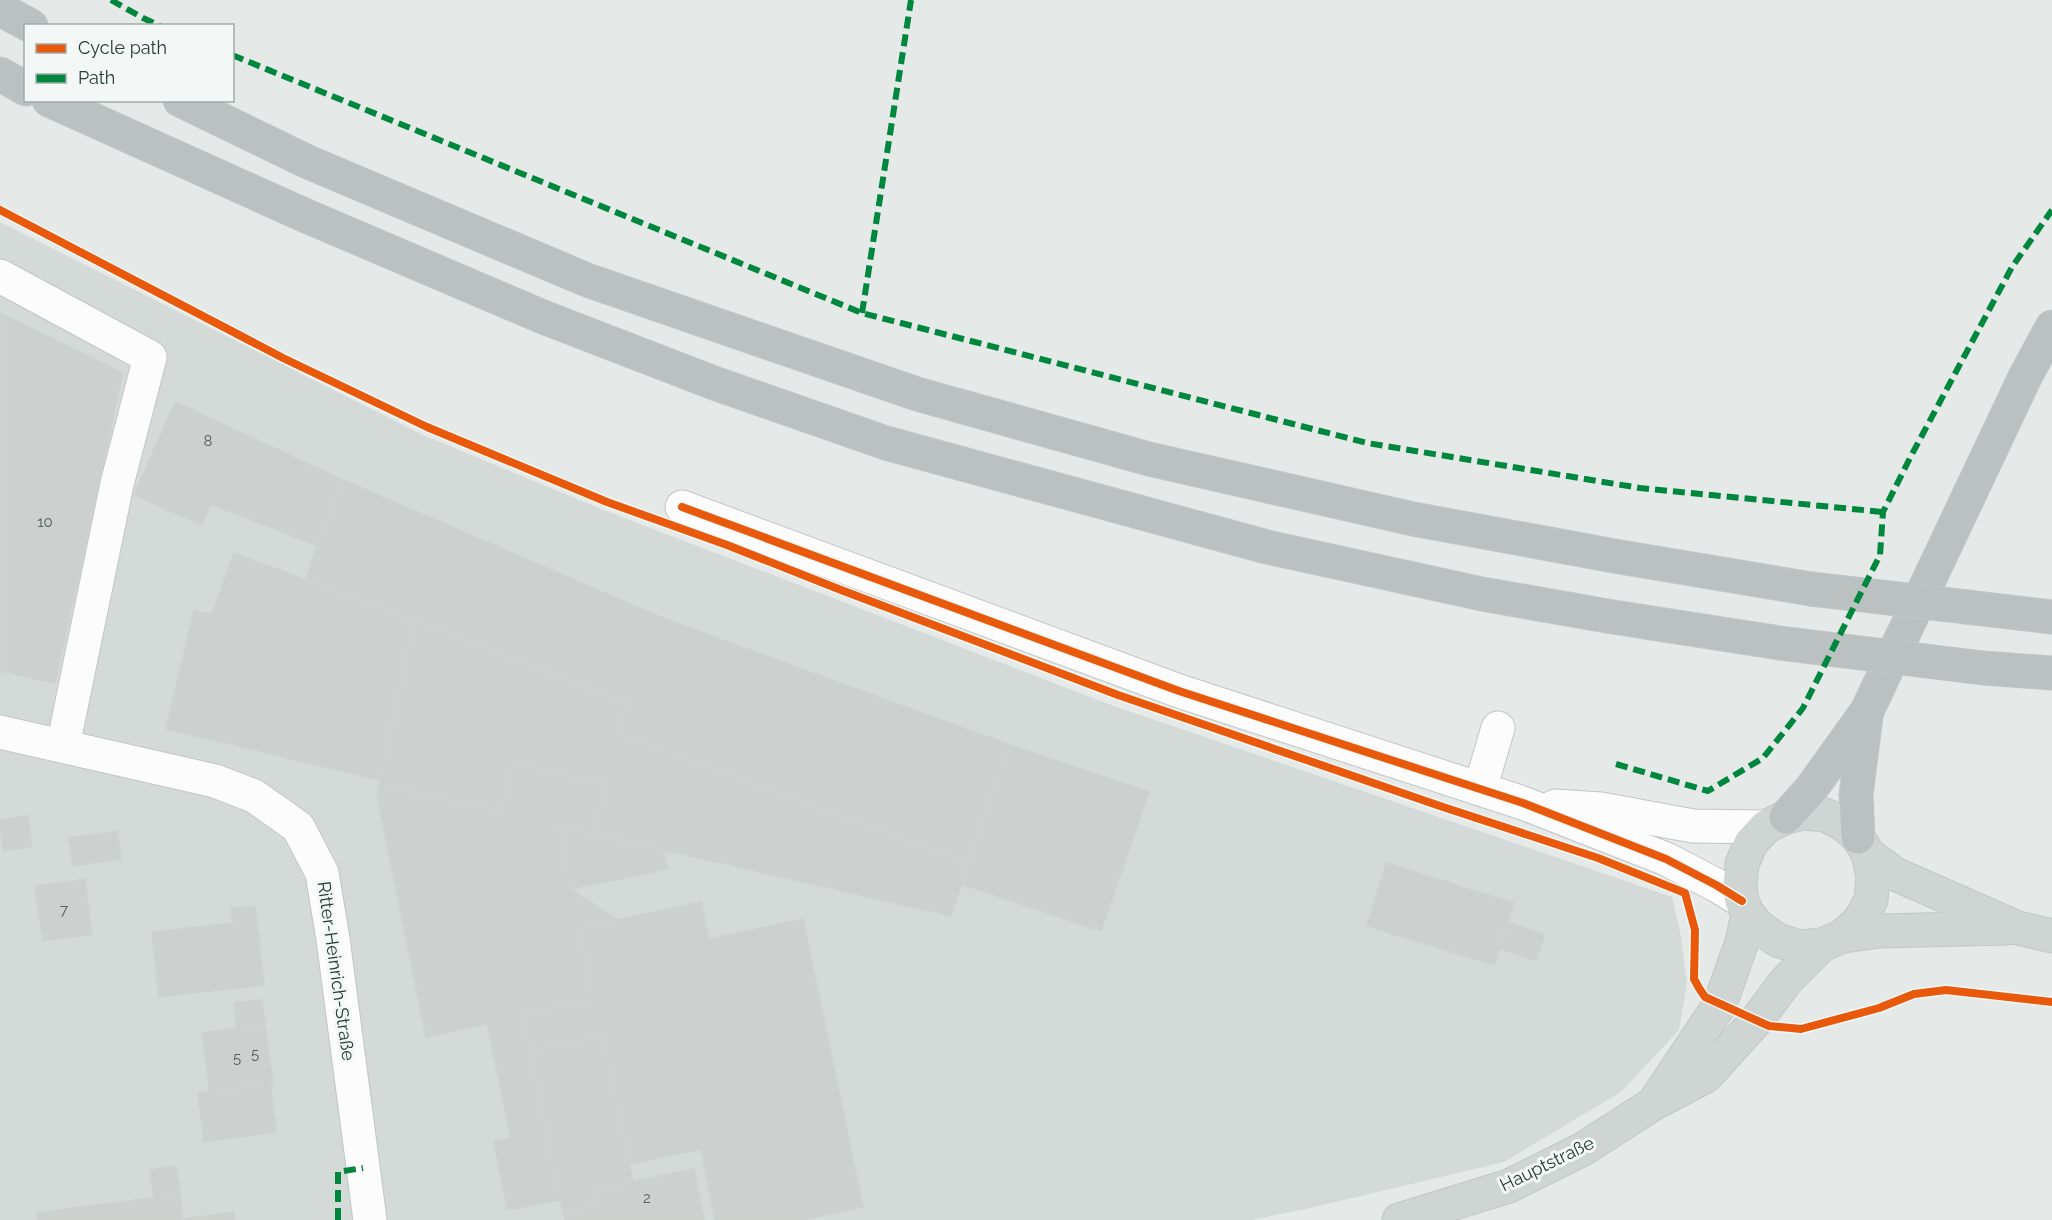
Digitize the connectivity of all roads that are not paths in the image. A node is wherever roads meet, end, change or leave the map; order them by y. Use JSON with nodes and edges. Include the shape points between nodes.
{"nodes":[{"id":1,"x":0,"y":9,"type":"edge"},
{"id":2,"x":27,"y":24,"type":"edge"},
{"id":3,"x":0,"y":74,"type":"edge"},
{"id":4,"x":24,"y":88,"type":"edge"},
{"id":5,"x":53,"y":102,"type":"edge"},
{"id":6,"x":184,"y":102,"type":"edge"},
{"id":7,"x":0,"y":276,"type":"edge"},
{"id":8,"x":2052,"y":327,"type":"edge"},
{"id":9,"x":682,"y":507,"type":"dead end"},
{"id":10,"x":2052,"y":618,"type":"edge"},
{"id":11,"x":2052,"y":673,"type":"edge"},
{"id":12,"x":1867,"y":711,"type":"junction"},
{"id":13,"x":1498,"y":728,"type":"dead end"},
{"id":14,"x":0,"y":732,"type":"edge"},
{"id":15,"x":63,"y":746,"type":"junction"},
{"id":16,"x":1480,"y":789,"type":"junction"},
{"id":17,"x":1523,"y":804,"type":"junction"},
{"id":18,"x":1776,"y":822,"type":"junction"},
{"id":19,"x":1863,"y":845,"type":"junction"},
{"id":20,"x":1745,"y":908,"type":"junction"},
{"id":21,"x":2018,"y":928,"type":"junction"},
{"id":22,"x":2052,"y":936,"type":"edge"},
{"id":23,"x":1832,"y":941,"type":"junction"},
{"id":24,"x":1653,"y":1104,"type":"junction"},
{"id":25,"x":370,"y":1220,"type":"edge"},
{"id":26,"x":1399,"y":1220,"type":"edge"}],
"edges":[{"from":1,"to":2,"type":"highway"},
{"from":3,"to":4,"type":"highway"},
{"from":5,"to":11,"type":"highway","bridge":true,"via":[[543,317],[886,443],[1267,548],[1482,594],[1780,643]]},
{"from":6,"to":10,"type":"highway","bridge":true,"via":[[308,162],[587,280],[916,394],[1149,459],[1413,519],[1620,557],[1811,589]]},
{"from":7,"to":15,"type":"street","via":[[150,357],[117,484]]},
{"from":8,"to":12,"type":"highway"},
{"from":9,"to":16,"type":"street","via":[[1179,691]]},
{"from":12,"to":18,"type":"highway","via":[[1811,789]]},
{"from":12,"to":19,"type":"highway","via":[[1856,795]]},
{"from":13,"to":16,"type":"street"},
{"from":14,"to":15,"type":"street","name":"Ritter-Heinrich-Straße"},
{"from":15,"to":25,"type":"street","name":"Ritter-Heinrich-Straße","via":[[215,781],[254,796],[298,827],[322,873]]},
{"from":16,"to":17,"type":"street"},
{"from":17,"to":18,"type":"street","via":[[1601,809],[1693,826]]},
{"from":17,"to":20,"type":"street","via":[[1666,859],[1716,885]]},
{"from":18,"to":19,"type":"main road","via":[[1805,813],[1825,815],[1843,824]]},
{"from":18,"to":20,"type":"main road","via":[[1751,843],[1742,864]]},
{"from":19,"to":21,"type":"main road","via":[[1894,874]]},
{"from":19,"to":23,"type":"main road","via":[[1873,876],[1871,900],[1860,921]]},
{"from":20,"to":23,"type":"main road","via":[[1758,926],[1777,940],[1799,947]]},
{"from":20,"to":24,"type":"main road","name":"Hauptstraße","via":[[1742,942],[1720,1004]]},
{"from":21,"to":22,"type":"main road"},
{"from":21,"to":23,"type":"main road","via":[[1880,931]]},
{"from":23,"to":24,"type":"main road","name":"Hauptstraße","via":[[1786,981],[1706,1076]]},
{"from":24,"to":26,"type":"main road","name":"Hauptstraße","via":[[1583,1149],[1509,1186]]}]}
